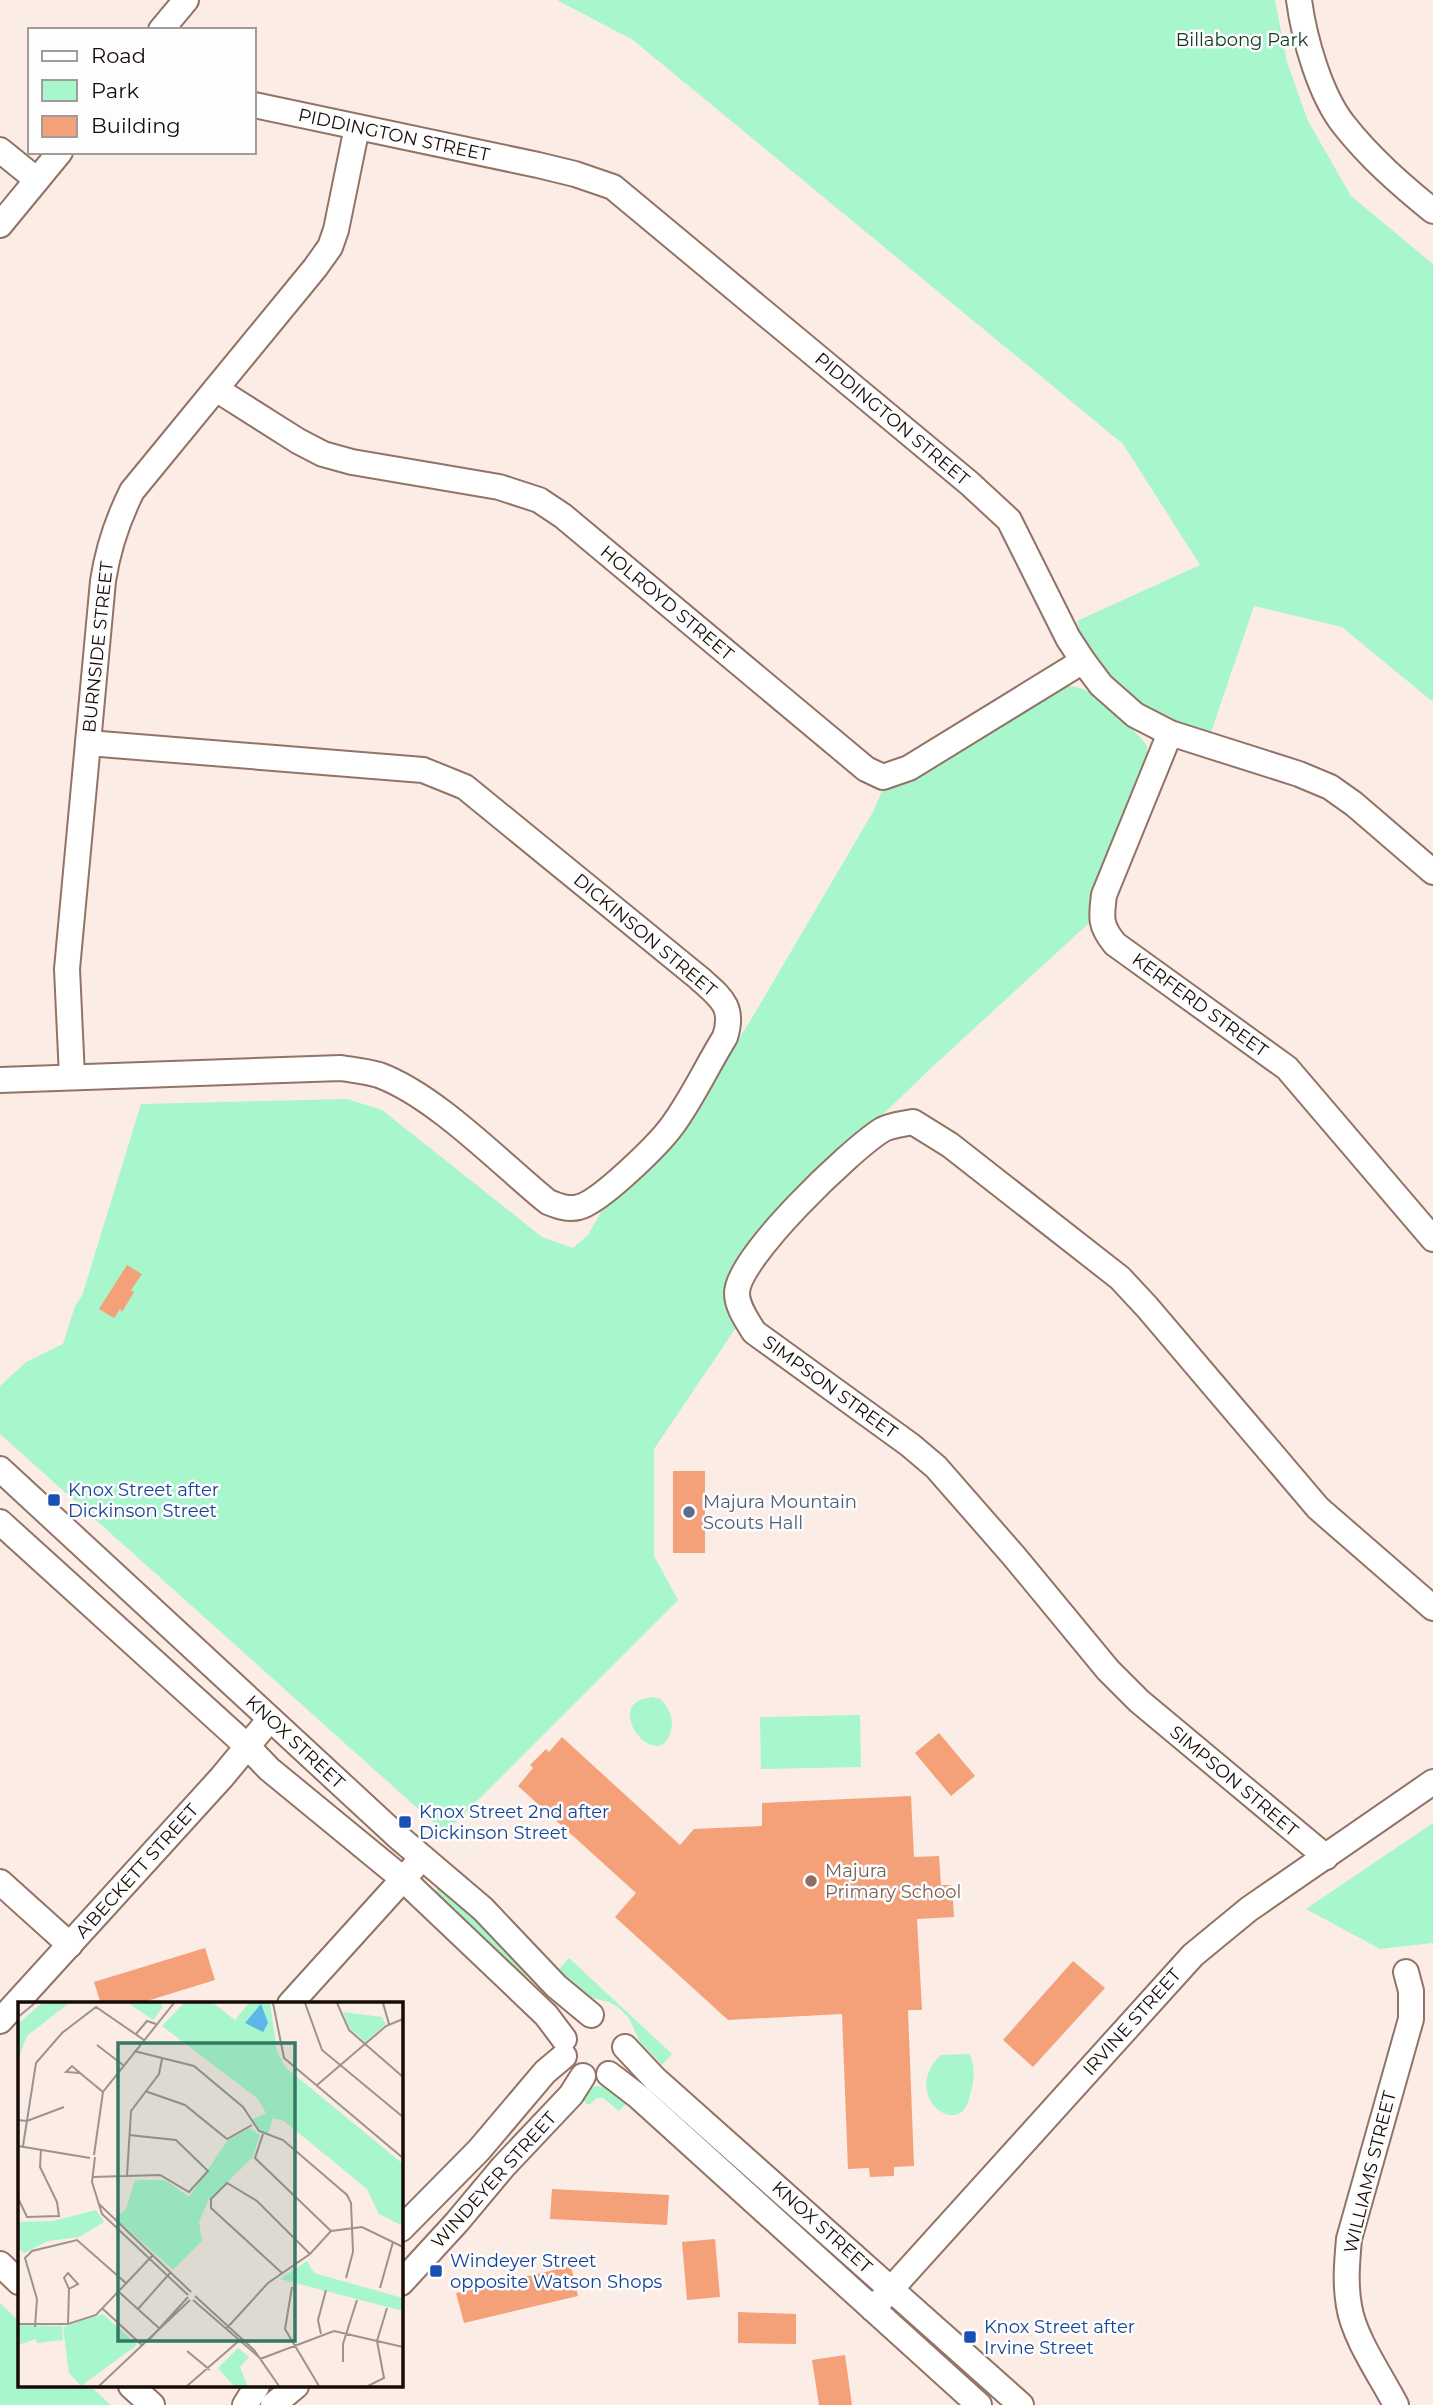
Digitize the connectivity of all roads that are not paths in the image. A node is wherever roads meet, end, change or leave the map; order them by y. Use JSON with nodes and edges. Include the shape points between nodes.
{"nodes":[{"id":1,"x":186,"y":0,"type":"edge"},
{"id":2,"x":1299,"y":0,"type":"edge"},
{"id":3,"x":163,"y":28,"type":"edge"},
{"id":4,"x":256,"y":105,"type":"edge"},
{"id":5,"x":356,"y":127,"type":"junction"},
{"id":6,"x":0,"y":150,"type":"edge"},
{"id":7,"x":58,"y":154,"type":"edge"},
{"id":8,"x":37,"y":180,"type":"junction"},
{"id":9,"x":1433,"y":211,"type":"edge"},
{"id":10,"x":0,"y":225,"type":"edge"},
{"id":11,"x":216,"y":389,"type":"junction"},
{"id":12,"x":1083,"y":662,"type":"junction"},
{"id":13,"x":1170,"y":733,"type":"junction"},
{"id":14,"x":88,"y":743,"type":"junction"},
{"id":15,"x":1433,"y":872,"type":"edge"},
{"id":16,"x":72,"y":1077,"type":"junction"},
{"id":17,"x":0,"y":1080,"type":"edge"},
{"id":18,"x":1433,"y":1239,"type":"edge"},
{"id":19,"x":0,"y":1469,"type":"edge"},
{"id":20,"x":0,"y":1522,"type":"edge"},
{"id":21,"x":1433,"y":1608,"type":"edge"},
{"id":22,"x":270,"y":1719,"type":"junction"},
{"id":23,"x":247,"y":1747,"type":"junction"},
{"id":24,"x":1433,"y":1783,"type":"edge"},
{"id":25,"x":1326,"y":1857,"type":"junction"},
{"id":26,"x":423,"y":1858,"type":"junction"},
{"id":27,"x":403,"y":1879,"type":"junction"},
{"id":28,"x":0,"y":1882,"type":"edge"},
{"id":29,"x":70,"y":1945,"type":"junction"},
{"id":30,"x":1406,"y":1972,"type":"dead end"},
{"id":31,"x":23,"y":2002,"type":"edge"},
{"id":32,"x":292,"y":2002,"type":"edge"},
{"id":33,"x":612,"y":2027,"type":"junction"},
{"id":34,"x":564,"y":2047,"type":"junction"},
{"id":35,"x":609,"y":2074,"type":"junction"},
{"id":36,"x":583,"y":2076,"type":"junction"},
{"id":37,"x":402,"y":2228,"type":"edge"},
{"id":38,"x":0,"y":2264,"type":"edge"},
{"id":39,"x":18,"y":2281,"type":"edge"},
{"id":40,"x":402,"y":2282,"type":"edge"},
{"id":41,"x":891,"y":2289,"type":"junction"},
{"id":42,"x":873,"y":2309,"type":"junction"},
{"id":43,"x":133,"y":2388,"type":"edge"},
{"id":44,"x":256,"y":2388,"type":"edge"},
{"id":45,"x":294,"y":2388,"type":"edge"},
{"id":46,"x":994,"y":2397,"type":"edge"},
{"id":47,"x":152,"y":2405,"type":"edge"},
{"id":48,"x":245,"y":2405,"type":"edge"},
{"id":49,"x":273,"y":2405,"type":"edge"},
{"id":50,"x":979,"y":2405,"type":"edge"},
{"id":51,"x":1021,"y":2405,"type":"edge"},
{"id":52,"x":1396,"y":2405,"type":"edge"}],
"edges":[{"from":1,"to":3,"type":"street"},
{"from":2,"to":9,"type":"street","via":[[1317,74],[1342,123],[1390,175]]},
{"from":4,"to":5,"type":"street","name":"PIDDINGTON STREET"},
{"from":5,"to":11,"type":"street","name":"BURNSIDE STREET","via":[[330,247]]},
{"from":5,"to":12,"type":"street","name":"PIDDINGTON STREET","via":[[550,168],[613,187],[1009,520]]},
{"from":6,"to":8,"type":"street"},
{"from":7,"to":8,"type":"street"},
{"from":8,"to":10,"type":"street"},
{"from":11,"to":12,"type":"street","name":"HOLROYD STREET","via":[[323,454],[499,487],[539,500],[866,769],[883,777],[909,768]]},
{"from":11,"to":14,"type":"street","name":"BURNSIDE STREET","via":[[132,491],[118,518],[103,581]]},
{"from":12,"to":13,"type":"street","name":"PIDDINGTON STREET","via":[[1135,715]]},
{"from":13,"to":15,"type":"street","name":"PIDDINGTON STREET","via":[[1330,787]]},
{"from":13,"to":18,"type":"street","name":"KERFERD STREET","via":[[1104,895],[1104,930],[1115,944],[1287,1068]]},
{"from":14,"to":16,"type":"street","name":"BURNSIDE STREET","via":[[67,969]]},
{"from":14,"to":16,"type":"street","name":"DICKINSON STREET","via":[[423,770],[465,787],[707,986],[723,1001],[729,1024],[672,1126],[640,1160],[577,1208],[548,1202],[449,1118],[400,1084],[376,1074],[341,1068]]},
{"from":16,"to":17,"type":"street","name":"DICKINSON STREET"},
{"from":19,"to":22,"type":"street","name":"KNOX STREET"},
{"from":20,"to":23,"type":"street","name":"KNOX STREET"},
{"from":21,"to":25,"type":"street","name":"SIMPSON STREET","via":[[1318,1508],[1119,1278],[950,1145],[913,1122],[884,1129],[854,1153],[806,1198],[740,1278],[740,1308],[754,1332],[936,1467],[1139,1701]]},
{"from":22,"to":23,"type":"street","name":"A'BECKETT STREET"},
{"from":22,"to":26,"type":"street","name":"KNOX STREET"},
{"from":23,"to":27,"type":"street","name":"KNOX STREET"},
{"from":23,"to":29,"type":"street","name":"A'BECKETT STREET"},
{"from":24,"to":25,"type":"street","name":"IRVINE STREET"},
{"from":25,"to":41,"type":"street","name":"IRVINE STREET","via":[[1240,1916],[1194,1955]]},
{"from":26,"to":27,"type":"street"},
{"from":26,"to":33,"type":"street","name":"KNOX STREET","via":[[483,1909],[556,1986]]},
{"from":27,"to":32,"type":"street"},
{"from":27,"to":34,"type":"street","name":"KNOX STREET","via":[[546,2015]]},
{"from":28,"to":29,"type":"street"},
{"from":29,"to":31,"type":"street","name":"A'BECKETT STREET"},
{"from":30,"to":52,"type":"street","name":"WILLIAMS STREET","via":[[1411,2019],[1349,2239],[1346,2276],[1349,2308]]},
{"from":33,"to":34,"type":"street","via":[[573,2024]]},
{"from":33,"to":35,"type":"street","via":[[620,2064]]},
{"from":33,"to":41,"type":"street","name":"KNOX STREET","via":[[656,2079]]},
{"from":34,"to":36,"type":"street","via":[[571,2068]]},
{"from":34,"to":37,"type":"street","name":"WINDEYER STREET","via":[[479,2150]]},
{"from":35,"to":36,"type":"street"},
{"from":35,"to":42,"type":"street","name":"KNOX STREET"},
{"from":36,"to":40,"type":"street","name":"WINDEYER STREET","via":[[571,2095]]},
{"from":38,"to":39,"type":"street"},
{"from":41,"to":42,"type":"street","name":"IRVINE STREET"},
{"from":41,"to":46,"type":"street","name":"KNOX STREET"},
{"from":42,"to":50,"type":"street","name":"KNOX STREET"},
{"from":43,"to":47,"type":"street"},
{"from":44,"to":48,"type":"street"},
{"from":45,"to":49,"type":"street"},
{"from":46,"to":51,"type":"street","name":"KNOX STREET"}]}
